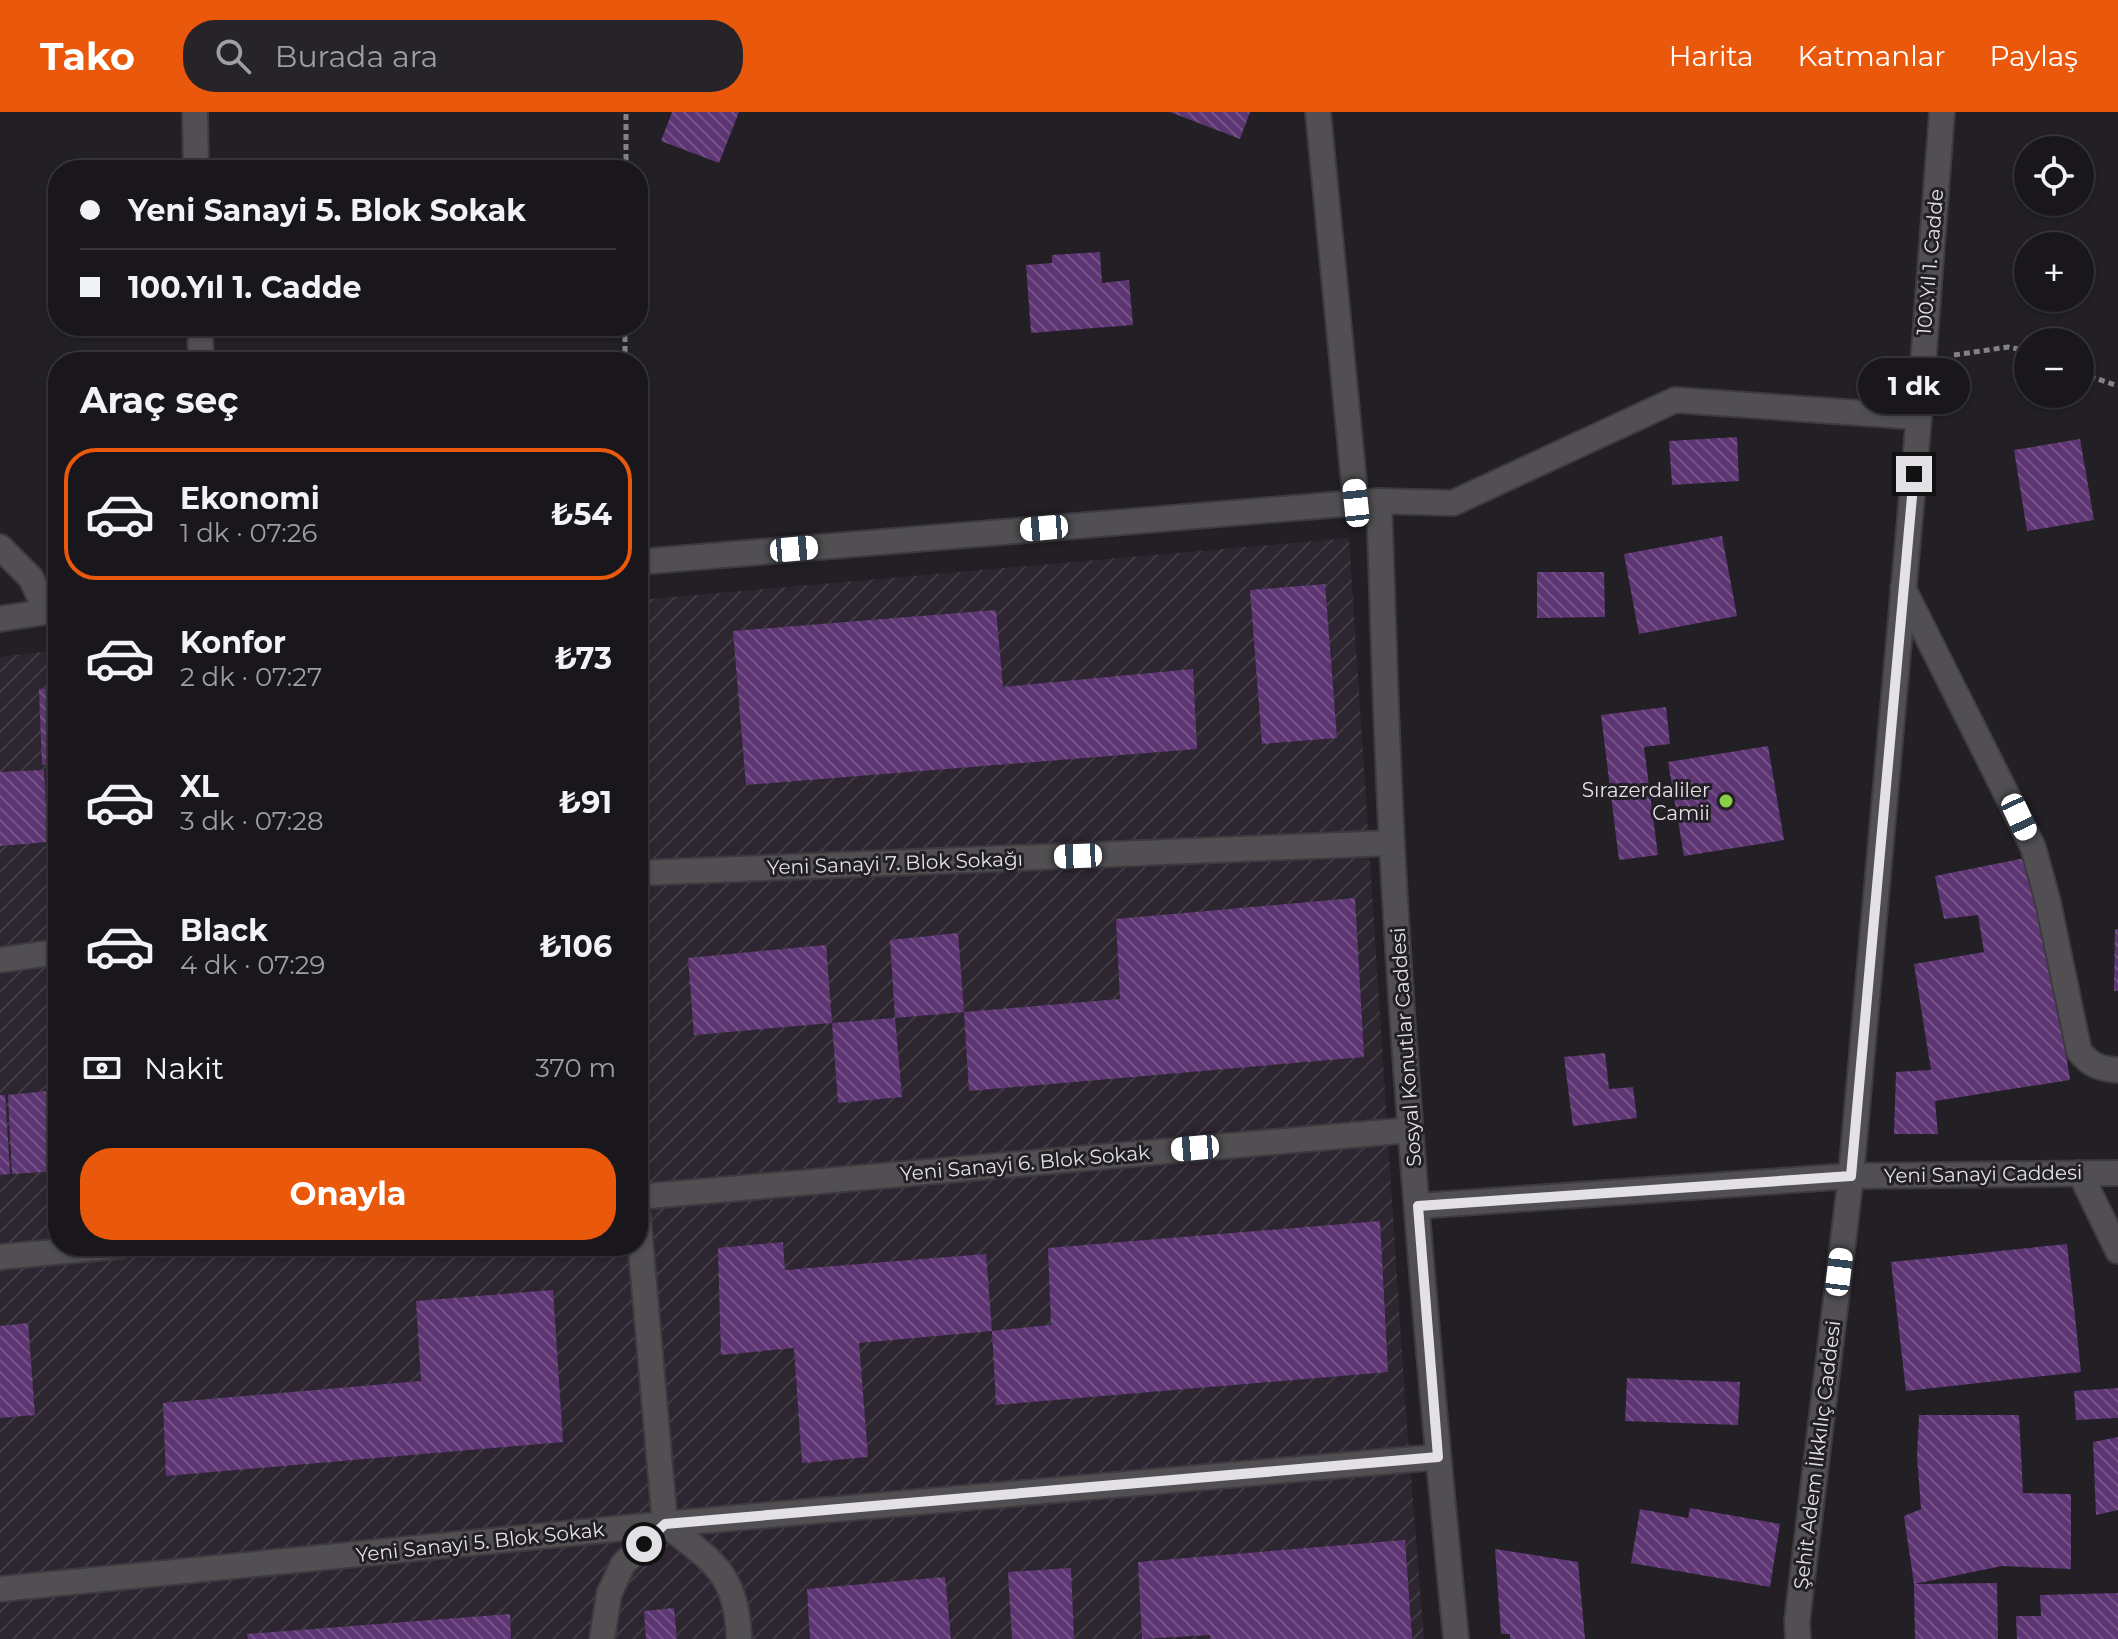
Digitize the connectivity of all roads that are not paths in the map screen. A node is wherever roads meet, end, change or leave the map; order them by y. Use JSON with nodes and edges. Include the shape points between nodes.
{"nodes":[{"id":1,"x":195,"y":112,"type":"edge"},
{"id":2,"x":1318,"y":112,"type":"edge"},
{"id":3,"x":1942,"y":112,"type":"edge"},
{"id":4,"x":196,"y":160,"type":"edge"},
{"id":5,"x":1919,"y":417,"type":"junction"},
{"id":6,"x":1368,"y":502,"type":"junction"},
{"id":7,"x":0,"y":547,"type":"edge"},
{"id":8,"x":648,"y":561,"type":"edge"},
{"id":9,"x":1903,"y":588,"type":"junction"},
{"id":10,"x":48,"y":604,"type":"edge"},
{"id":11,"x":48,"y":611,"type":"edge"},
{"id":12,"x":0,"y":619,"type":"edge"},
{"id":13,"x":1392,"y":843,"type":"junction"},
{"id":14,"x":648,"y":873,"type":"edge"},
{"id":15,"x":48,"y":953,"type":"edge"},
{"id":16,"x":0,"y":960,"type":"edge"},
{"id":17,"x":2118,"y":1070,"type":"edge"},
{"id":18,"x":1411,"y":1130,"type":"junction"},
{"id":19,"x":2080,"y":1173,"type":"junction"},
{"id":20,"x":2118,"y":1173,"type":"edge"},
{"id":21,"x":1851,"y":1176,"type":"junction"},
{"id":22,"x":648,"y":1196,"type":"edge"},
{"id":23,"x":1418,"y":1206,"type":"junction"},
{"id":24,"x":2118,"y":1251,"type":"edge"},
{"id":25,"x":48,"y":1253,"type":"edge"},
{"id":26,"x":642,"y":1256,"type":"edge"},
{"id":27,"x":0,"y":1257,"type":"edge"},
{"id":28,"x":1438,"y":1457,"type":"junction"},
{"id":29,"x":665,"y":1524,"type":"junction"},
{"id":30,"x":0,"y":1589,"type":"edge"},
{"id":31,"x":602,"y":1639,"type":"edge"},
{"id":32,"x":739,"y":1639,"type":"edge"},
{"id":33,"x":1456,"y":1639,"type":"edge"},
{"id":34,"x":1798,"y":1639,"type":"edge"}],
"edges":[{"from":1,"to":4,"type":"street"},
{"from":2,"to":6,"type":"street","name":"Sosyal Konutlar Caddesi"},
{"from":3,"to":5,"type":"street","name":"100.Yıl 1. Cadde"},
{"from":5,"to":6,"type":"street","via":[[1675,400],[1453,503]]},
{"from":5,"to":9,"type":"street","name":"100.Yıl 1. Cadde"},
{"from":6,"to":8,"type":"street"},
{"from":6,"to":13,"type":"street","name":"Sosyal Konutlar Caddesi"},
{"from":7,"to":10,"type":"street"},
{"from":9,"to":17,"type":"street","via":[[2033,847],[2079,1051],[2089,1063]]},
{"from":9,"to":21,"type":"street","name":"100.Yıl 1. Cadde"},
{"from":11,"to":12,"type":"street"},
{"from":13,"to":14,"type":"street","name":"Yeni Sanayi 7. Blok Sokağı"},
{"from":13,"to":18,"type":"street","name":"Sosyal Konutlar Caddesi"},
{"from":15,"to":16,"type":"street"},
{"from":18,"to":22,"type":"street","name":"Yeni Sanayi 6. Blok Sokak"},
{"from":18,"to":23,"type":"street","name":"Sosyal Konutlar Caddesi"},
{"from":19,"to":20,"type":"street","name":"Yeni Sanayi Caddesi"},
{"from":19,"to":21,"type":"street","name":"Yeni Sanayi Caddesi"},
{"from":19,"to":24,"type":"street"},
{"from":21,"to":23,"type":"street","name":"Yeni Sanayi Caddesi"},
{"from":21,"to":34,"type":"street","name":"Şehit Adem İlkkılıç Caddesi"},
{"from":23,"to":28,"type":"street","name":"Sosyal Konutlar Caddesi"},
{"from":25,"to":27,"type":"street"},
{"from":26,"to":29,"type":"street"},
{"from":28,"to":29,"type":"street","name":"Yeni Sanayi 5. Blok Sokak"},
{"from":28,"to":33,"type":"street","name":"Sosyal Konutlar Caddesi"},
{"from":29,"to":30,"type":"street","name":"Yeni Sanayi 5. Blok Sokak"},
{"from":29,"to":31,"type":"street","via":[[623,1564],[609,1594]]},
{"from":29,"to":32,"type":"street","via":[[729,1582]]}]}
